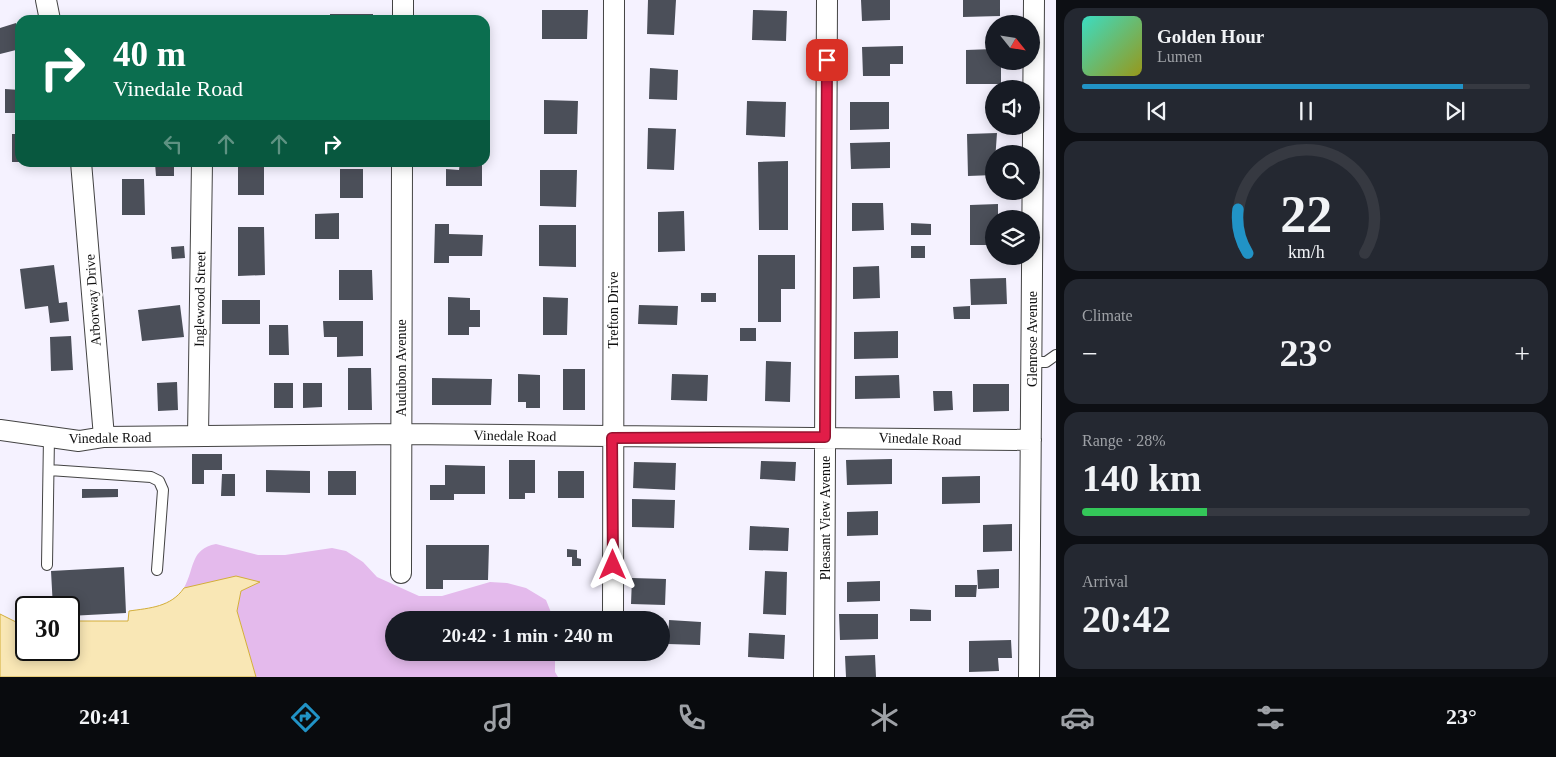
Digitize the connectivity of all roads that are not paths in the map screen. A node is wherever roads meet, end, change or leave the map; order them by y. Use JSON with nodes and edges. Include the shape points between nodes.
{"nodes":[{"id":1,"x":46,"y":0,"type":"edge"},
{"id":2,"x":403,"y":0,"type":"edge"},
{"id":3,"x":614,"y":0,"type":"edge"},
{"id":4,"x":827,"y":0,"type":"edge"},
{"id":5,"x":1034,"y":0,"type":"edge"},
{"id":6,"x":49,"y":15,"type":"edge"},
{"id":7,"x":403,"y":15,"type":"edge"},
{"id":8,"x":81,"y":167,"type":"edge"},
{"id":9,"x":202,"y":167,"type":"edge"},
{"id":10,"x":402,"y":167,"type":"edge"},
{"id":11,"x":1056,"y":355,"type":"edge"},
{"id":12,"x":1031,"y":362,"type":"junction"},
{"id":13,"x":0,"y":430,"type":"edge"},
{"id":14,"x":401,"y":434,"type":"junction"},
{"id":15,"x":198,"y":436,"type":"junction"},
{"id":16,"x":49,"y":437,"type":"junction"},
{"id":17,"x":104,"y":437,"type":"junction"},
{"id":18,"x":825,"y":437,"type":"junction"},
{"id":19,"x":612,"y":438,"type":"junction"},
{"id":20,"x":1031,"y":440,"type":"junction"},
{"id":21,"x":49,"y":470,"type":"junction"},
{"id":22,"x":47,"y":564,"type":"dead end"},
{"id":23,"x":157,"y":570,"type":"dead end"},
{"id":24,"x":401,"y":573,"type":"dead end"},
{"id":25,"x":613,"y":611,"type":"edge"},
{"id":26,"x":824,"y":677,"type":"edge"},
{"id":27,"x":1029,"y":677,"type":"edge"}],
"edges":[{"from":1,"to":6,"type":"street"},
{"from":2,"to":7,"type":"street"},
{"from":3,"to":19,"type":"street","name":"Trefton Drive"},
{"from":4,"to":18,"type":"street","name":"Pleasant View Avenue"},
{"from":5,"to":12,"type":"street","name":"Glenrose Avenue"},
{"from":8,"to":17,"type":"street","name":"Arborway Drive"},
{"from":9,"to":15,"type":"street","name":"Inglewood Street"},
{"from":10,"to":14,"type":"street","name":"Audubon Avenue"},
{"from":11,"to":12,"type":"lane","via":[[1046,362]]},
{"from":12,"to":20,"type":"street","name":"Glenrose Avenue"},
{"from":13,"to":16,"type":"street","name":"Vinedale Road"},
{"from":14,"to":15,"type":"street","name":"Vinedale Road"},
{"from":14,"to":19,"type":"street","name":"Vinedale Road"},
{"from":14,"to":24,"type":"street","name":"Audubon Avenue"},
{"from":15,"to":17,"type":"street","name":"Vinedale Road"},
{"from":16,"to":17,"type":"street","name":"Vinedale Road","via":[[79,441]]},
{"from":16,"to":21,"type":"lane"},
{"from":18,"to":19,"type":"street","name":"Vinedale Road"},
{"from":18,"to":20,"type":"street","name":"Vinedale Road"},
{"from":18,"to":26,"type":"street","name":"Pleasant View Avenue"},
{"from":19,"to":25,"type":"street","name":"Trefton Drive"},
{"from":20,"to":27,"type":"street","name":"Glenrose Avenue"},
{"from":21,"to":22,"type":"lane"},
{"from":21,"to":23,"type":"lane","via":[[152,477],[159,481],[163,490]]}]}
